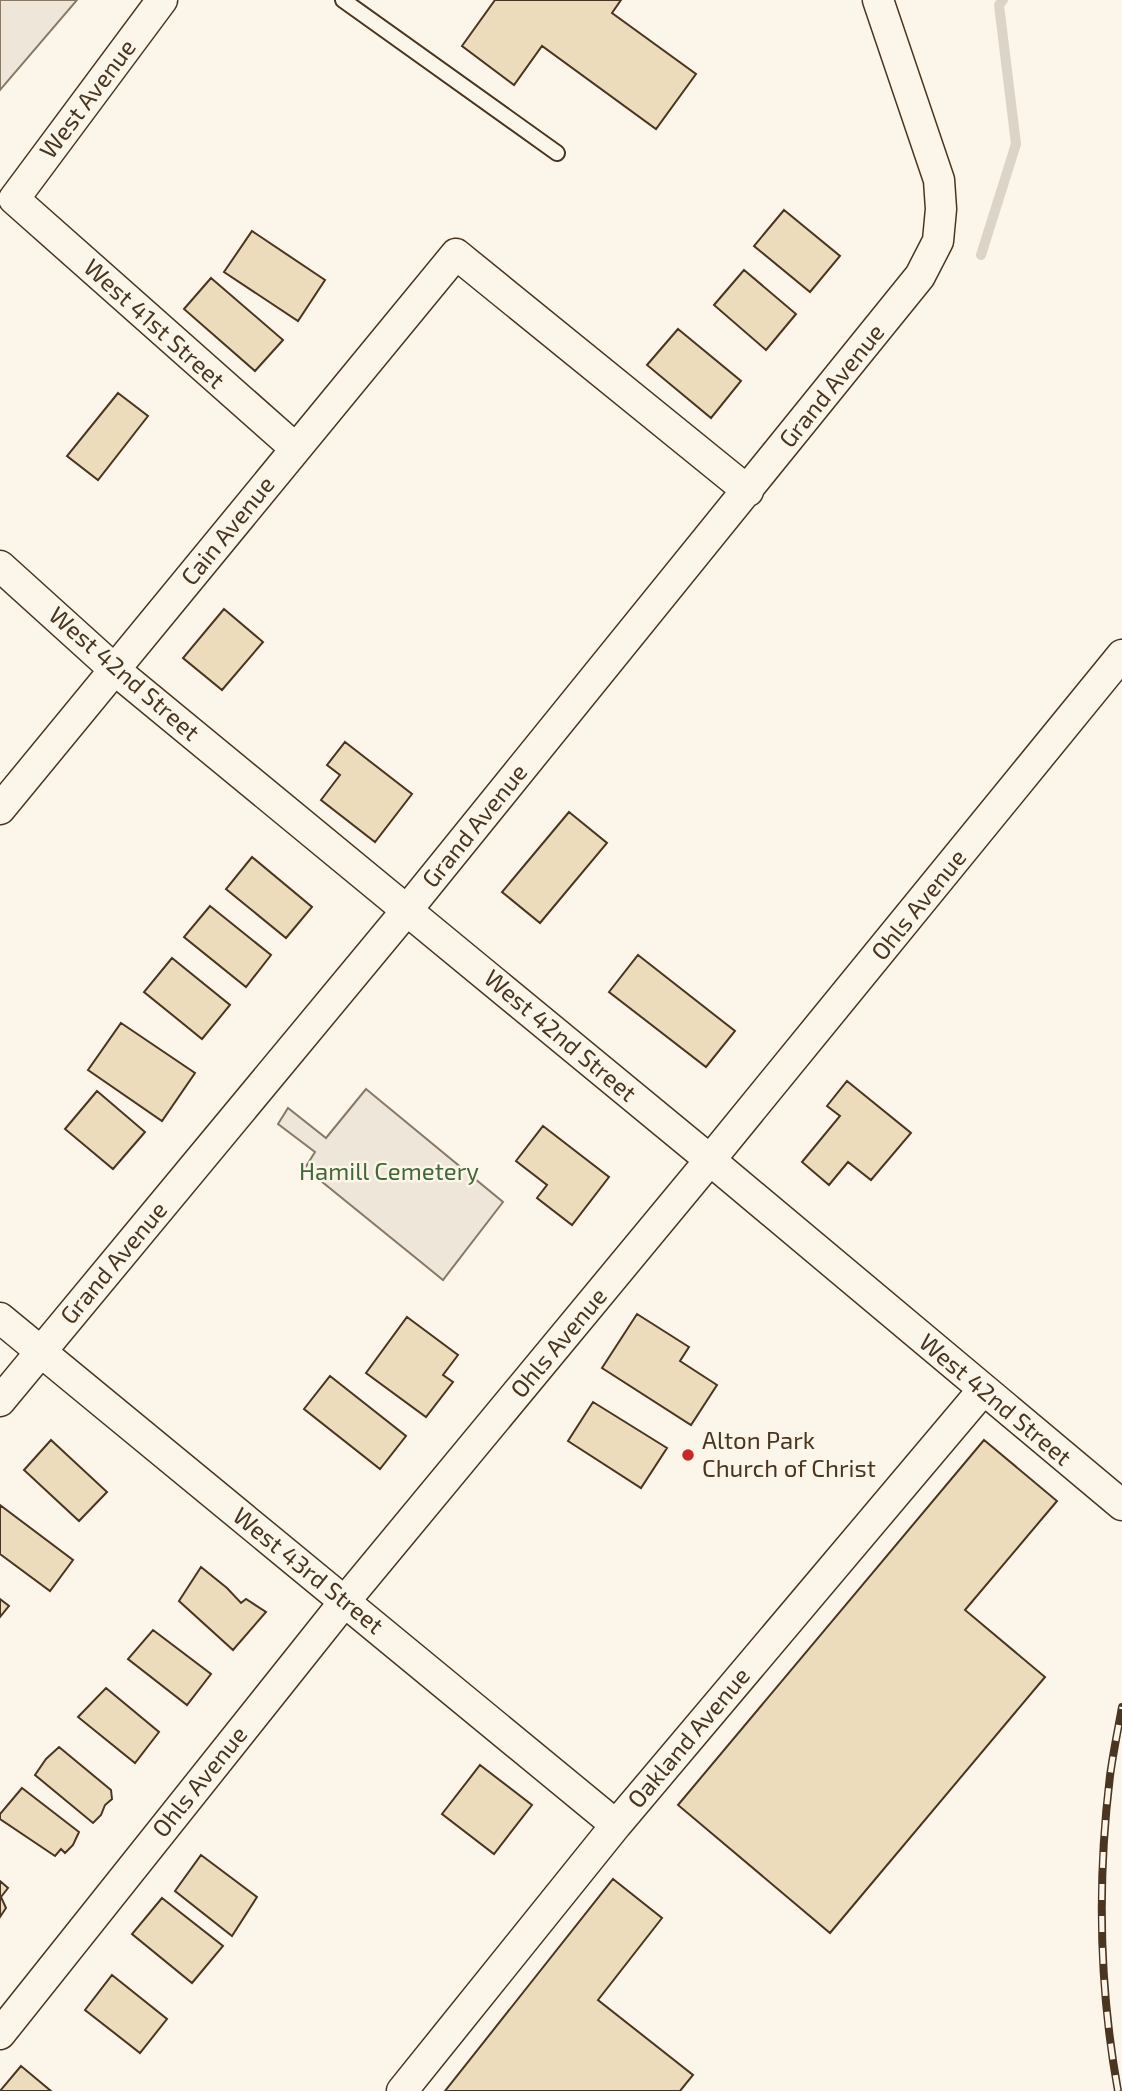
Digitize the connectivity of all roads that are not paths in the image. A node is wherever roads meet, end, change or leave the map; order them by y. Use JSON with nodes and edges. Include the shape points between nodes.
{"nodes":[{"id":1,"x":162,"y":0,"type":"edge"},
{"id":2,"x":343,"y":0,"type":"edge"},
{"id":3,"x":878,"y":0,"type":"edge"},
{"id":4,"x":557,"y":153,"type":"dead end"},
{"id":5,"x":14,"y":199,"type":"joint"},
{"id":6,"x":295,"y":448,"type":"junction"},
{"id":7,"x":748,"y":491,"type":"junction"},
{"id":8,"x":0,"y":566,"type":"edge"},
{"id":9,"x":1122,"y":655,"type":"edge"},
{"id":10,"x":115,"y":670,"type":"junction"},
{"id":11,"x":0,"y":809,"type":"edge"},
{"id":12,"x":407,"y":910,"type":"junction"},
{"id":13,"x":710,"y":1160,"type":"junction"},
{"id":14,"x":0,"y":1318,"type":"edge"},
{"id":15,"x":40,"y":1351,"type":"junction"},
{"id":16,"x":983,"y":1390,"type":"junction"},
{"id":17,"x":0,"y":1401,"type":"edge"},
{"id":18,"x":1122,"y":1505,"type":"edge"},
{"id":19,"x":345,"y":1601,"type":"junction"},
{"id":20,"x":616,"y":1825,"type":"junction"},
{"id":21,"x":0,"y":2034,"type":"edge"},
{"id":22,"x":402,"y":2091,"type":"edge"}],
"edges":[{"from":1,"to":5,"type":"street","name":"West Avenue"},
{"from":2,"to":4,"type":"lane"},
{"from":3,"to":7,"type":"street","name":"Grand Avenue","via":[[939,180],[937,241],[920,276]]},
{"from":5,"to":6,"type":"street","name":"West 41st Street"},
{"from":6,"to":7,"type":"street","name":"Cain Avenue","via":[[456,254]]},
{"from":6,"to":10,"type":"street","name":"Cain Avenue"},
{"from":7,"to":12,"type":"street","name":"Grand Avenue"},
{"from":8,"to":10,"type":"street","name":"West 42nd Street"},
{"from":9,"to":13,"type":"street","name":"Ohls Avenue"},
{"from":10,"to":11,"type":"street","name":"Cain Avenue"},
{"from":10,"to":12,"type":"street","name":"West 42nd Street"},
{"from":12,"to":13,"type":"street","name":"West 42nd Street"},
{"from":12,"to":15,"type":"street","name":"Grand Avenue"},
{"from":13,"to":16,"type":"street","name":"West 42nd Street"},
{"from":13,"to":19,"type":"street","name":"Ohls Avenue"},
{"from":14,"to":15,"type":"street","name":"West 43rd Street"},
{"from":15,"to":17,"type":"street","name":"Grand Avenue"},
{"from":15,"to":19,"type":"street","name":"West 43rd Street"},
{"from":16,"to":18,"type":"street","name":"West 42nd Street"},
{"from":16,"to":20,"type":"street","name":"Oakland Avenue"},
{"from":19,"to":20,"type":"street","name":"West 43rd Street"},
{"from":19,"to":21,"type":"street","name":"Ohls Avenue"},
{"from":20,"to":22,"type":"street","name":"Oakland Avenue"}]}
